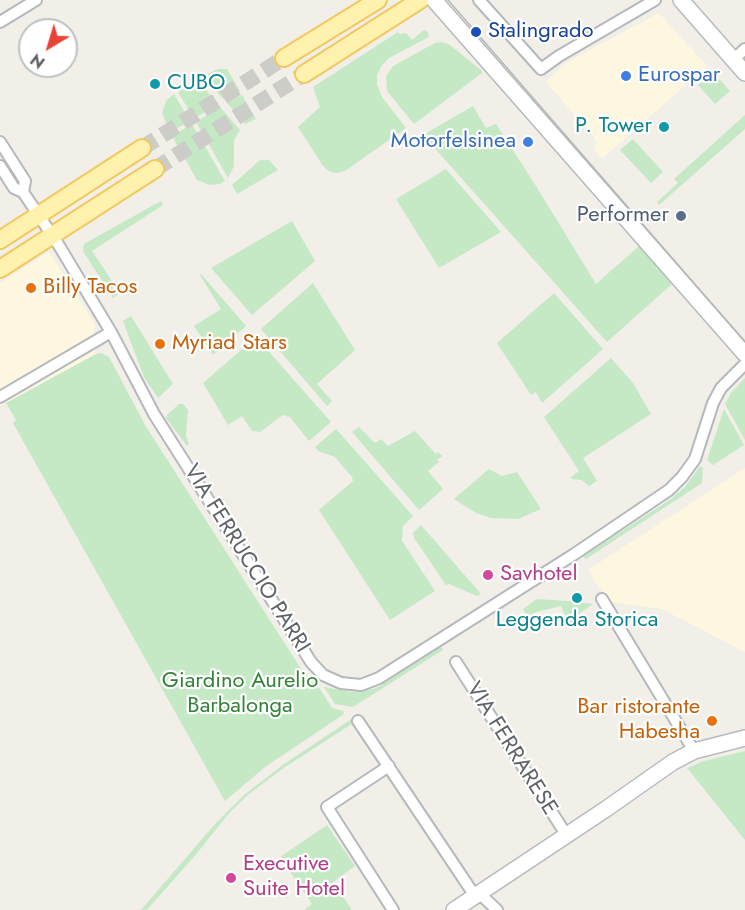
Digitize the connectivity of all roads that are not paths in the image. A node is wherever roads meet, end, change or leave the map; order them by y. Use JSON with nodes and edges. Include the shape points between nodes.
{"nodes":[{"id":1,"x":36,"y":0,"type":"edge"},
{"id":2,"x":378,"y":0,"type":"edge"},
{"id":3,"x":420,"y":0,"type":"edge"},
{"id":4,"x":434,"y":0,"type":"edge"},
{"id":5,"x":479,"y":0,"type":"edge"},
{"id":6,"x":655,"y":0,"type":"edge"},
{"id":7,"x":681,"y":0,"type":"edge"},
{"id":8,"x":0,"y":22,"type":"edge"},
{"id":9,"x":745,"y":49,"type":"edge"},
{"id":10,"x":284,"y":58,"type":"tunnel mouth"},
{"id":11,"x":733,"y":60,"type":"junction"},
{"id":12,"x":745,"y":73,"type":"edge"},
{"id":13,"x":304,"y":74,"type":"tunnel mouth"},
{"id":14,"x":0,"y":142,"type":"edge"},
{"id":15,"x":142,"y":148,"type":"tunnel mouth"},
{"id":16,"x":0,"y":166,"type":"edge"},
{"id":17,"x":155,"y":169,"type":"tunnel mouth"},
{"id":18,"x":23,"y":192,"type":"junction"},
{"id":19,"x":39,"y":215,"type":"junction"},
{"id":20,"x":52,"y":235,"type":"junction"},
{"id":21,"x":0,"y":240,"type":"edge"},
{"id":22,"x":0,"y":269,"type":"edge"},
{"id":23,"x":111,"y":332,"type":"junction"},
{"id":24,"x":745,"y":354,"type":"edge"},
{"id":25,"x":745,"y":364,"type":"edge"},
{"id":26,"x":0,"y":397,"type":"edge"},
{"id":27,"x":602,"y":599,"type":"dead end"},
{"id":28,"x":456,"y":662,"type":"dead end"},
{"id":29,"x":358,"y":721,"type":"dead end"},
{"id":30,"x":745,"y":738,"type":"edge"},
{"id":31,"x":694,"y":750,"type":"junction"},
{"id":32,"x":389,"y":766,"type":"junction"},
{"id":33,"x":567,"y":836,"type":"junction"},
{"id":34,"x":477,"y":895,"type":"junction"},
{"id":35,"x":393,"y":910,"type":"edge"},
{"id":36,"x":454,"y":910,"type":"edge"},
{"id":37,"x":497,"y":910,"type":"edge"}],
"edges":[{"from":1,"to":8,"type":"street"},
{"from":2,"to":10,"type":"main road"},
{"from":3,"to":13,"type":"main road"},
{"from":4,"to":24,"type":"main road"},
{"from":5,"to":6,"type":"street","via":[[541,69]]},
{"from":7,"to":11,"type":"main road"},
{"from":9,"to":11,"type":"street"},
{"from":11,"to":12,"type":"main road"},
{"from":14,"to":18,"type":"street","via":[[25,181]]},
{"from":15,"to":19,"type":"main road"},
{"from":16,"to":18,"type":"street","via":[[14,188]]},
{"from":17,"to":20,"type":"main road"},
{"from":18,"to":19,"type":"street","name":"VIA FERRUCCIO PARRI"},
{"from":19,"to":20,"type":"street","name":"VIA FERRUCCIO PARRI"},
{"from":19,"to":21,"type":"main road"},
{"from":20,"to":22,"type":"main road"},
{"from":20,"to":23,"type":"street","name":"VIA FERRUCCIO PARRI"},
{"from":23,"to":25,"type":"street","name":"VIA FERRUCCIO PARRI","via":[[154,414],[311,662],[323,675],[341,684],[361,685],[380,678],[669,490],[695,459],[721,388]]},
{"from":23,"to":26,"type":"street"},
{"from":27,"to":31,"type":"street"},
{"from":28,"to":33,"type":"street","name":"VIA FERRARESE"},
{"from":29,"to":32,"type":"street"},
{"from":30,"to":31,"type":"main road","name":"VIA FERRARESE"},
{"from":31,"to":33,"type":"main road","name":"VIA FERRARESE"},
{"from":32,"to":34,"type":"street"},
{"from":32,"to":35,"type":"street","via":[[327,807]]},
{"from":33,"to":34,"type":"main road","name":"VIA FERRARESE"},
{"from":34,"to":36,"type":"main road","name":"VIA FERRARESE"},
{"from":34,"to":37,"type":"street"}]}
